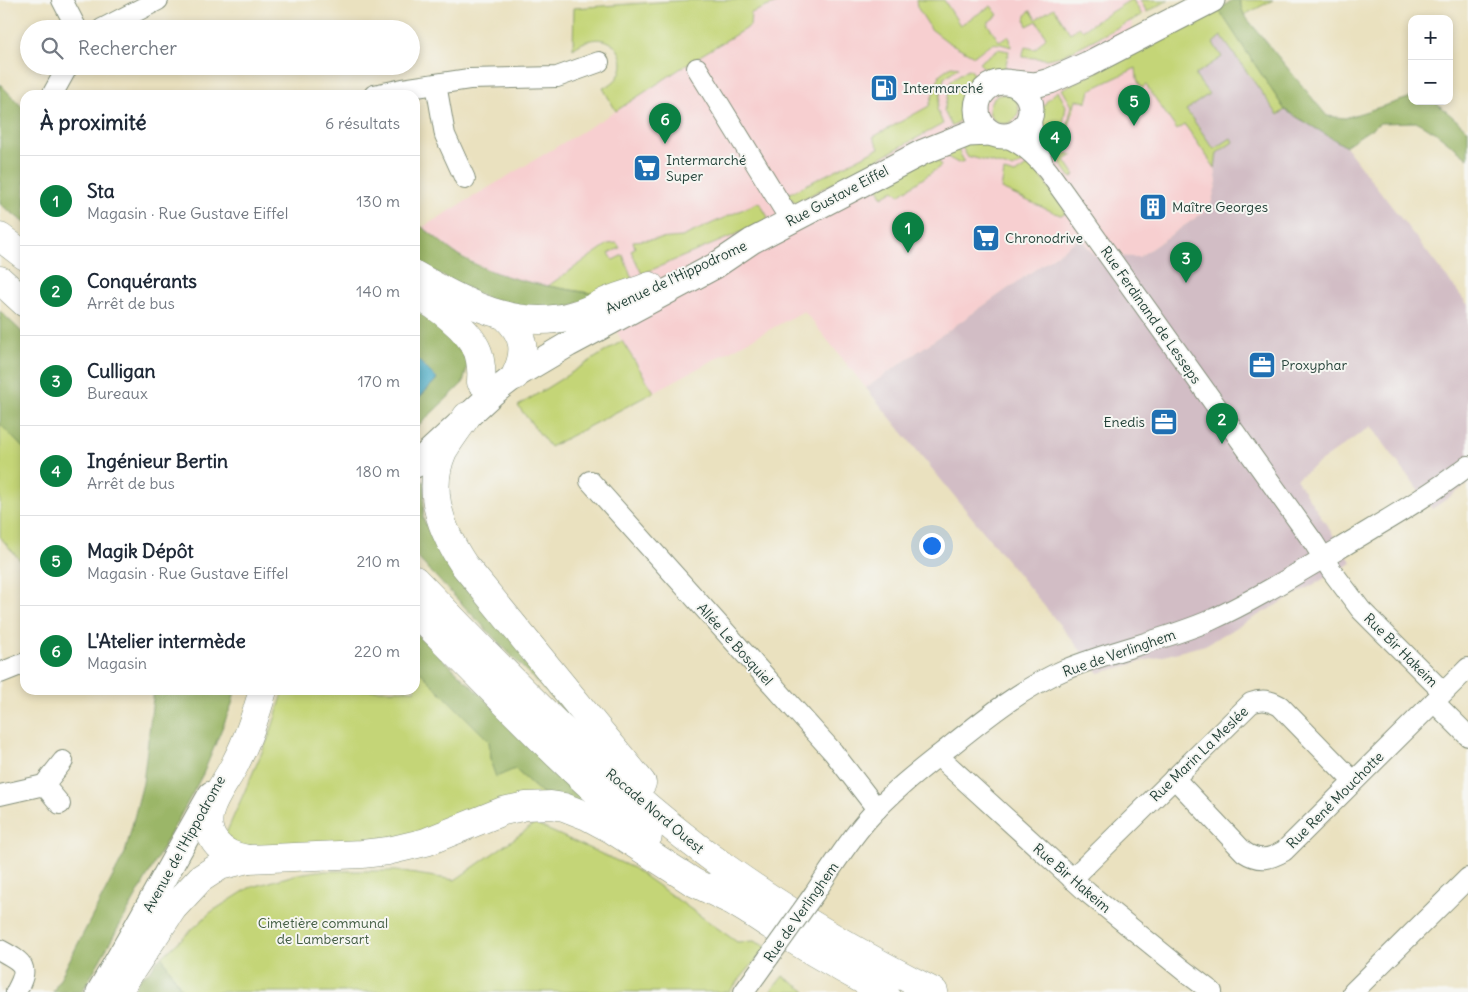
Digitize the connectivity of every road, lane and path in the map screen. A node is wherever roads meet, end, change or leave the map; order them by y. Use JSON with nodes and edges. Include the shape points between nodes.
{"nodes":[{"id":1,"x":62,"y":0,"type":"edge"},
{"id":2,"x":158,"y":0,"type":"edge"},
{"id":3,"x":1212,"y":0,"type":"edge"},
{"id":4,"x":72,"y":20,"type":"edge"},
{"id":5,"x":119,"y":20,"type":"edge"},
{"id":6,"x":599,"y":62,"type":"dead end"},
{"id":7,"x":1088,"y":64,"type":"junction"},
{"id":8,"x":697,"y":68,"type":"dead end"},
{"id":9,"x":63,"y":75,"type":"edge"},
{"id":10,"x":1013,"y":83,"type":"junction"},
{"id":11,"x":436,"y":84,"type":"junction"},
{"id":12,"x":55,"y":90,"type":"edge"},
{"id":13,"x":402,"y":90,"type":"edge"},
{"id":14,"x":977,"y":105,"type":"junction"},
{"id":15,"x":1030,"y":115,"type":"junction"},
{"id":16,"x":997,"y":134,"type":"junction"},
{"id":17,"x":923,"y":152,"type":"junction"},
{"id":18,"x":1048,"y":170,"type":"junction"},
{"id":19,"x":465,"y":179,"type":"dead end"},
{"id":20,"x":791,"y":221,"type":"junction"},
{"id":21,"x":0,"y":225,"type":"edge"},
{"id":22,"x":0,"y":237,"type":"edge"},
{"id":23,"x":20,"y":238,"type":"edge"},
{"id":24,"x":752,"y":242,"type":"junction"},
{"id":25,"x":20,"y":252,"type":"edge"},
{"id":26,"x":0,"y":264,"type":"edge"},
{"id":27,"x":420,"y":277,"type":"edge"},
{"id":28,"x":20,"y":279,"type":"edge"},
{"id":29,"x":0,"y":280,"type":"edge"},
{"id":30,"x":650,"y":286,"type":"junction"},
{"id":31,"x":420,"y":297,"type":"edge"},
{"id":32,"x":20,"y":298,"type":"edge"},
{"id":33,"x":505,"y":316,"type":"junction"},
{"id":34,"x":519,"y":364,"type":"junction"},
{"id":35,"x":482,"y":382,"type":"junction"},
{"id":36,"x":467,"y":416,"type":"junction"},
{"id":37,"x":420,"y":439,"type":"edge"},
{"id":38,"x":420,"y":461,"type":"edge"},
{"id":39,"x":1468,"y":466,"type":"edge"},
{"id":40,"x":590,"y":481,"type":"dead end"},
{"id":41,"x":1323,"y":558,"type":"junction"},
{"id":42,"x":420,"y":585,"type":"edge"},
{"id":43,"x":420,"y":617,"type":"edge"},
{"id":44,"x":20,"y":665,"type":"edge"},
{"id":45,"x":1468,"y":668,"type":"edge"},
{"id":46,"x":0,"y":673,"type":"edge"},
{"id":47,"x":255,"y":695,"type":"edge"},
{"id":48,"x":261,"y":695,"type":"edge"},
{"id":49,"x":271,"y":695,"type":"edge"},
{"id":50,"x":1438,"y":697,"type":"junction"},
{"id":51,"x":1468,"y":736,"type":"edge"},
{"id":52,"x":938,"y":756,"type":"junction"},
{"id":53,"x":63,"y":761,"type":"dead end"},
{"id":54,"x":1174,"y":778,"type":"junction"},
{"id":55,"x":1353,"y":781,"type":"junction"},
{"id":56,"x":44,"y":785,"type":"junction"},
{"id":57,"x":0,"y":795,"type":"edge"},
{"id":58,"x":60,"y":804,"type":"dead end"},
{"id":59,"x":876,"y":809,"type":"junction"},
{"id":60,"x":209,"y":830,"type":"junction"},
{"id":61,"x":248,"y":859,"type":"junction"},
{"id":62,"x":725,"y":868,"type":"junction"},
{"id":63,"x":1468,"y":878,"type":"edge"},
{"id":64,"x":1072,"y":879,"type":"junction"},
{"id":65,"x":728,"y":899,"type":"junction"},
{"id":66,"x":0,"y":950,"type":"edge"},
{"id":67,"x":1358,"y":990,"type":"edge"},
{"id":68,"x":16,"y":992,"type":"edge"},
{"id":69,"x":99,"y":992,"type":"edge"},
{"id":70,"x":117,"y":992,"type":"edge"},
{"id":71,"x":744,"y":992,"type":"edge"},
{"id":72,"x":885,"y":992,"type":"edge"},
{"id":73,"x":934,"y":992,"type":"edge"},
{"id":74,"x":1212,"y":992,"type":"edge"}],
"edges":[{"from":1,"to":4,"type":"street"},
{"from":2,"to":5,"type":"street"},
{"from":3,"to":7,"type":"main road"},
{"from":6,"to":11,"type":"street","via":[[557,77],[492,77]]},
{"from":7,"to":10,"type":"main road","via":[[1042,83]]},
{"from":7,"to":15,"type":"main road","via":[[1043,95]]},
{"from":8,"to":20,"type":"street"},
{"from":9,"to":12,"type":"street"},
{"from":10,"to":14,"type":"main road","via":[[1000,82],[988,87]]},
{"from":10,"to":15,"type":"main road","via":[[1029,98]]},
{"from":11,"to":13,"type":"street"},
{"from":11,"to":19,"type":"street","via":[[445,135]]},
{"from":14,"to":16,"type":"main road","via":[[978,119],[983,127]]},
{"from":14,"to":17,"type":"main road","name":"Rue Gustave Eiffel","via":[[965,123]]},
{"from":15,"to":16,"type":"main road","via":[[1027,124],[1013,135]]},
{"from":15,"to":18,"type":"street","name":"Rue Ferdinand de Lesseps","via":[[1034,142]]},
{"from":16,"to":17,"type":"main road","name":"Rue Gustave Eiffel","via":[[968,134]]},
{"from":16,"to":18,"type":"street","name":"Rue Ferdinand de Lesseps","via":[[1024,146]]},
{"from":17,"to":20,"type":"main road","name":"Rue Gustave Eiffel"},
{"from":18,"to":41,"type":"street","name":"Rue Ferdinand de Lesseps"},
{"from":20,"to":24,"type":"main road","name":"Rue Gustave Eiffel"},
{"from":21,"to":23,"type":"highway"},
{"from":22,"to":25,"type":"highway"},
{"from":24,"to":30,"type":"main road","name":"Avenue de l'Hippodrome"},
{"from":24,"to":34,"type":"main road","name":"Avenue de l'Hippodrome","via":[[715,266],[569,344]]},
{"from":26,"to":28,"type":"highway"},
{"from":27,"to":33,"type":"highway","via":[[462,300]]},
{"from":29,"to":32,"type":"highway"},
{"from":30,"to":33,"type":"highway","via":[[565,317]]},
{"from":30,"to":34,"type":"main road","name":"Avenue de l'Hippodrome"},
{"from":31,"to":35,"type":"highway","via":[[439,309],[470,338],[481,362]]},
{"from":33,"to":34,"type":"highway","via":[[519,333]]},
{"from":34,"to":35,"type":"main road","name":"Avenue de l'Hippodrome"},
{"from":34,"to":36,"type":"main road","name":"Avenue de l'Hippodrome"},
{"from":35,"to":37,"type":"main road","name":"Avenue de l'Hippodrome"},
{"from":36,"to":38,"type":"main road","name":"Avenue de l'Hippodrome"},
{"from":36,"to":62,"type":"highway","via":[[444,450],[436,476],[438,512],[455,552],[634,774]]},
{"from":39,"to":41,"type":"street","name":"Rue de Verlinghem","via":[[1402,511]]},
{"from":40,"to":59,"type":"street","name":"Allée Le Bosquiel","via":[[833,752]]},
{"from":41,"to":50,"type":"street","name":"Rue Bir Hakeim","via":[[1351,597]]},
{"from":41,"to":52,"type":"street","name":"Rue de Verlinghem","via":[[1208,621],[1061,672],[1002,707]]},
{"from":42,"to":62,"type":"highway","name":"Rocade Nord Ouest","via":[[596,761]]},
{"from":43,"to":65,"type":"highway","name":"Rocade Nord Ouest","via":[[579,775],[644,833]]},
{"from":44,"to":46,"type":"street"},
{"from":45,"to":50,"type":"street","name":"Rue René Mouchotte"},
{"from":47,"to":69,"type":"main road","name":"Avenue de l'Hippodrome","via":[[233,755]]},
{"from":48,"to":60,"type":"highway","via":[[236,764],[209,812]]},
{"from":49,"to":60,"type":"main road","name":"Avenue de l'Hippodrome","via":[[249,757]]},
{"from":50,"to":51,"type":"street","name":"Rue Bir Hakeim"},
{"from":50,"to":55,"type":"street","name":"Rue René Mouchotte"},
{"from":52,"to":59,"type":"street","name":"Rue de Verlinghem"},
{"from":52,"to":64,"type":"street","name":"Rue Bir Hakeim"},
{"from":53,"to":56,"type":"street"},
{"from":54,"to":55,"type":"street","name":"Rue Marin La Meslée","via":[[1250,703],[1270,700],[1280,706]]},
{"from":54,"to":55,"type":"street","name":"Rue René Mouchotte","via":[[1244,852],[1263,859],[1284,851]]},
{"from":54,"to":64,"type":"street","name":"Rue Marin La Meslée"},
{"from":56,"to":57,"type":"street"},
{"from":56,"to":58,"type":"street"},
{"from":59,"to":71,"type":"street","name":"Rue de Verlinghem","bridge":true},
{"from":60,"to":61,"type":"highway","via":[[222,850]]},
{"from":60,"to":70,"type":"main road","name":"Avenue de l'Hippodrome"},
{"from":61,"to":65,"type":"highway","via":[[388,851],[426,842],[503,811],[551,805],[576,811],[602,823],[676,872]]},
{"from":61,"to":70,"type":"highway","via":[[220,866],[190,888]]},
{"from":62,"to":73,"type":"highway","name":"Rocade Nord Ouest","via":[[842,942]]},
{"from":63,"to":67,"type":"street"},
{"from":64,"to":74,"type":"street","name":"Rue Bir Hakeim"},
{"from":65,"to":72,"type":"highway","name":"Rocade Nord Ouest"},
{"from":66,"to":68,"type":"street","via":[[19,961],[23,968],[23,979]]}]}
